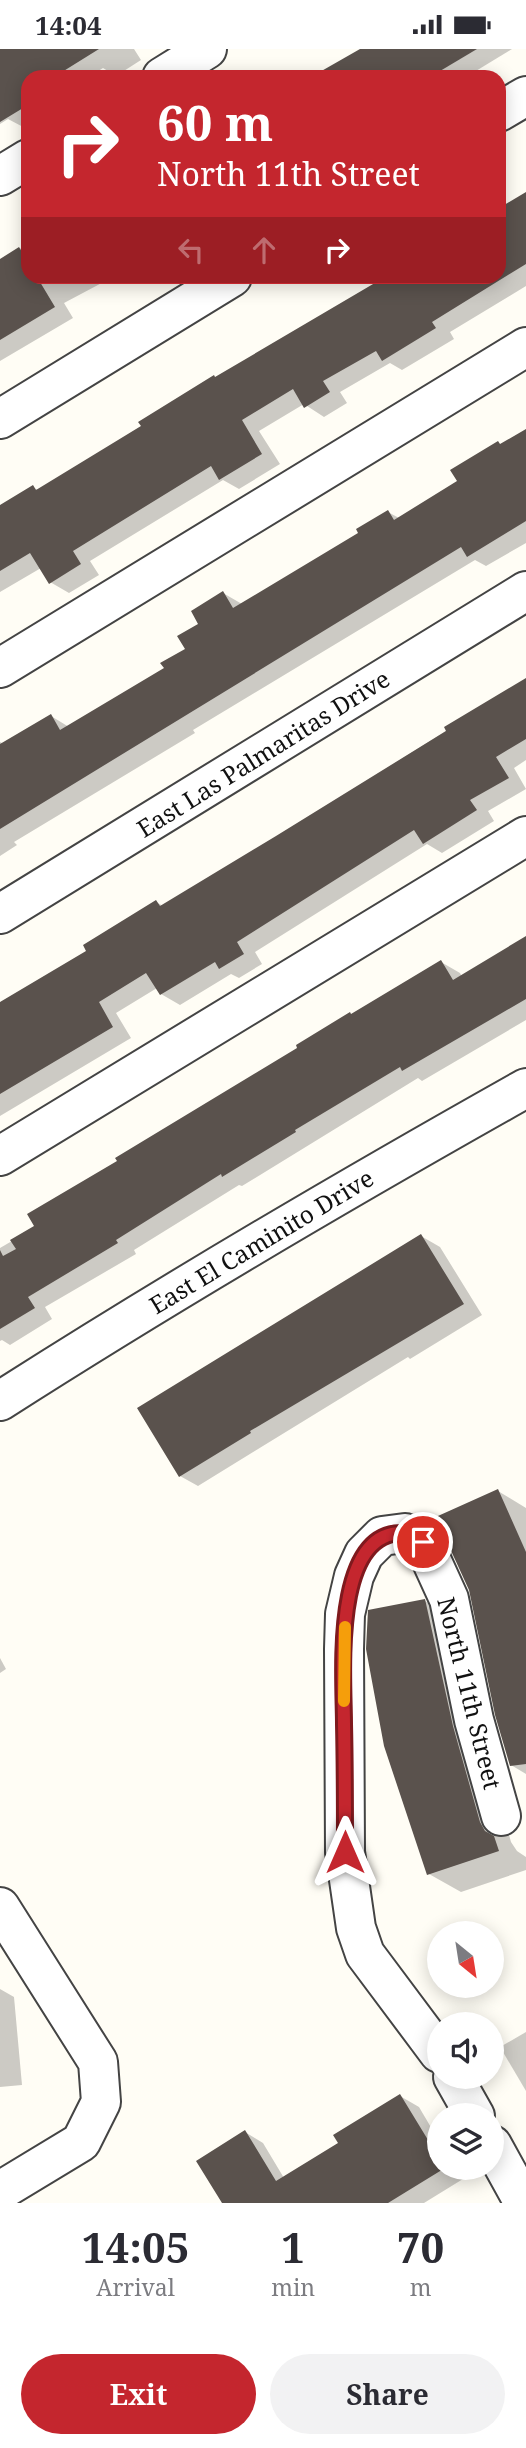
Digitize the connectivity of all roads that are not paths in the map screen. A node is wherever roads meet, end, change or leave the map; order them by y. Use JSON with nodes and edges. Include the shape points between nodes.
{"nodes":[{"id":1,"x":207,"y":49,"type":"edge"},
{"id":2,"x":173,"y":70,"type":"edge"},
{"id":3,"x":526,"y":96,"type":"edge"},
{"id":4,"x":506,"y":108,"type":"edge"},
{"id":5,"x":21,"y":163,"type":"edge"},
{"id":6,"x":0,"y":176,"type":"edge"},
{"id":7,"x":221,"y":284,"type":"edge"},
{"id":8,"x":526,"y":347,"type":"edge"},
{"id":9,"x":0,"y":419,"type":"edge"},
{"id":10,"x":526,"y":591,"type":"edge"},
{"id":11,"x":0,"y":668,"type":"edge"},
{"id":12,"x":526,"y":836,"type":"edge"},
{"id":13,"x":0,"y":914,"type":"edge"},
{"id":14,"x":526,"y":1088,"type":"edge"},
{"id":15,"x":0,"y":1156,"type":"edge"},
{"id":16,"x":0,"y":1401,"type":"edge"},
{"id":17,"x":501,"y":1816,"type":"dead end"},
{"id":18,"x":0,"y":1907,"type":"edge"},
{"id":19,"x":427,"y":2036,"type":"edge"},
{"id":20,"x":504,"y":2167,"type":"edge"},
{"id":21,"x":0,"y":2191,"type":"edge"},
{"id":22,"x":524,"y":2203,"type":"edge"}],
"edges":[{"from":1,"to":2,"type":"street"},
{"from":3,"to":4,"type":"street"},
{"from":5,"to":6,"type":"street"},
{"from":7,"to":9,"type":"street"},
{"from":8,"to":11,"type":"street"},
{"from":10,"to":13,"type":"street","name":"East Las Palmaritas Drive"},
{"from":12,"to":15,"type":"street"},
{"from":14,"to":16,"type":"street","name":"East El Caminito Drive","via":[[333,1196]]},
{"from":17,"to":19,"type":"street","name":"North 11th Street","via":[[474,1720],[449,1599],[423,1542],[405,1533],[382,1537],[364,1553],[345,1614],[345,1852],[356,1928],[365,1954]]},
{"from":18,"to":21,"type":"street","via":[[98,2062],[101,2102],[81,2142]]},
{"from":20,"to":22,"type":"street"}]}
